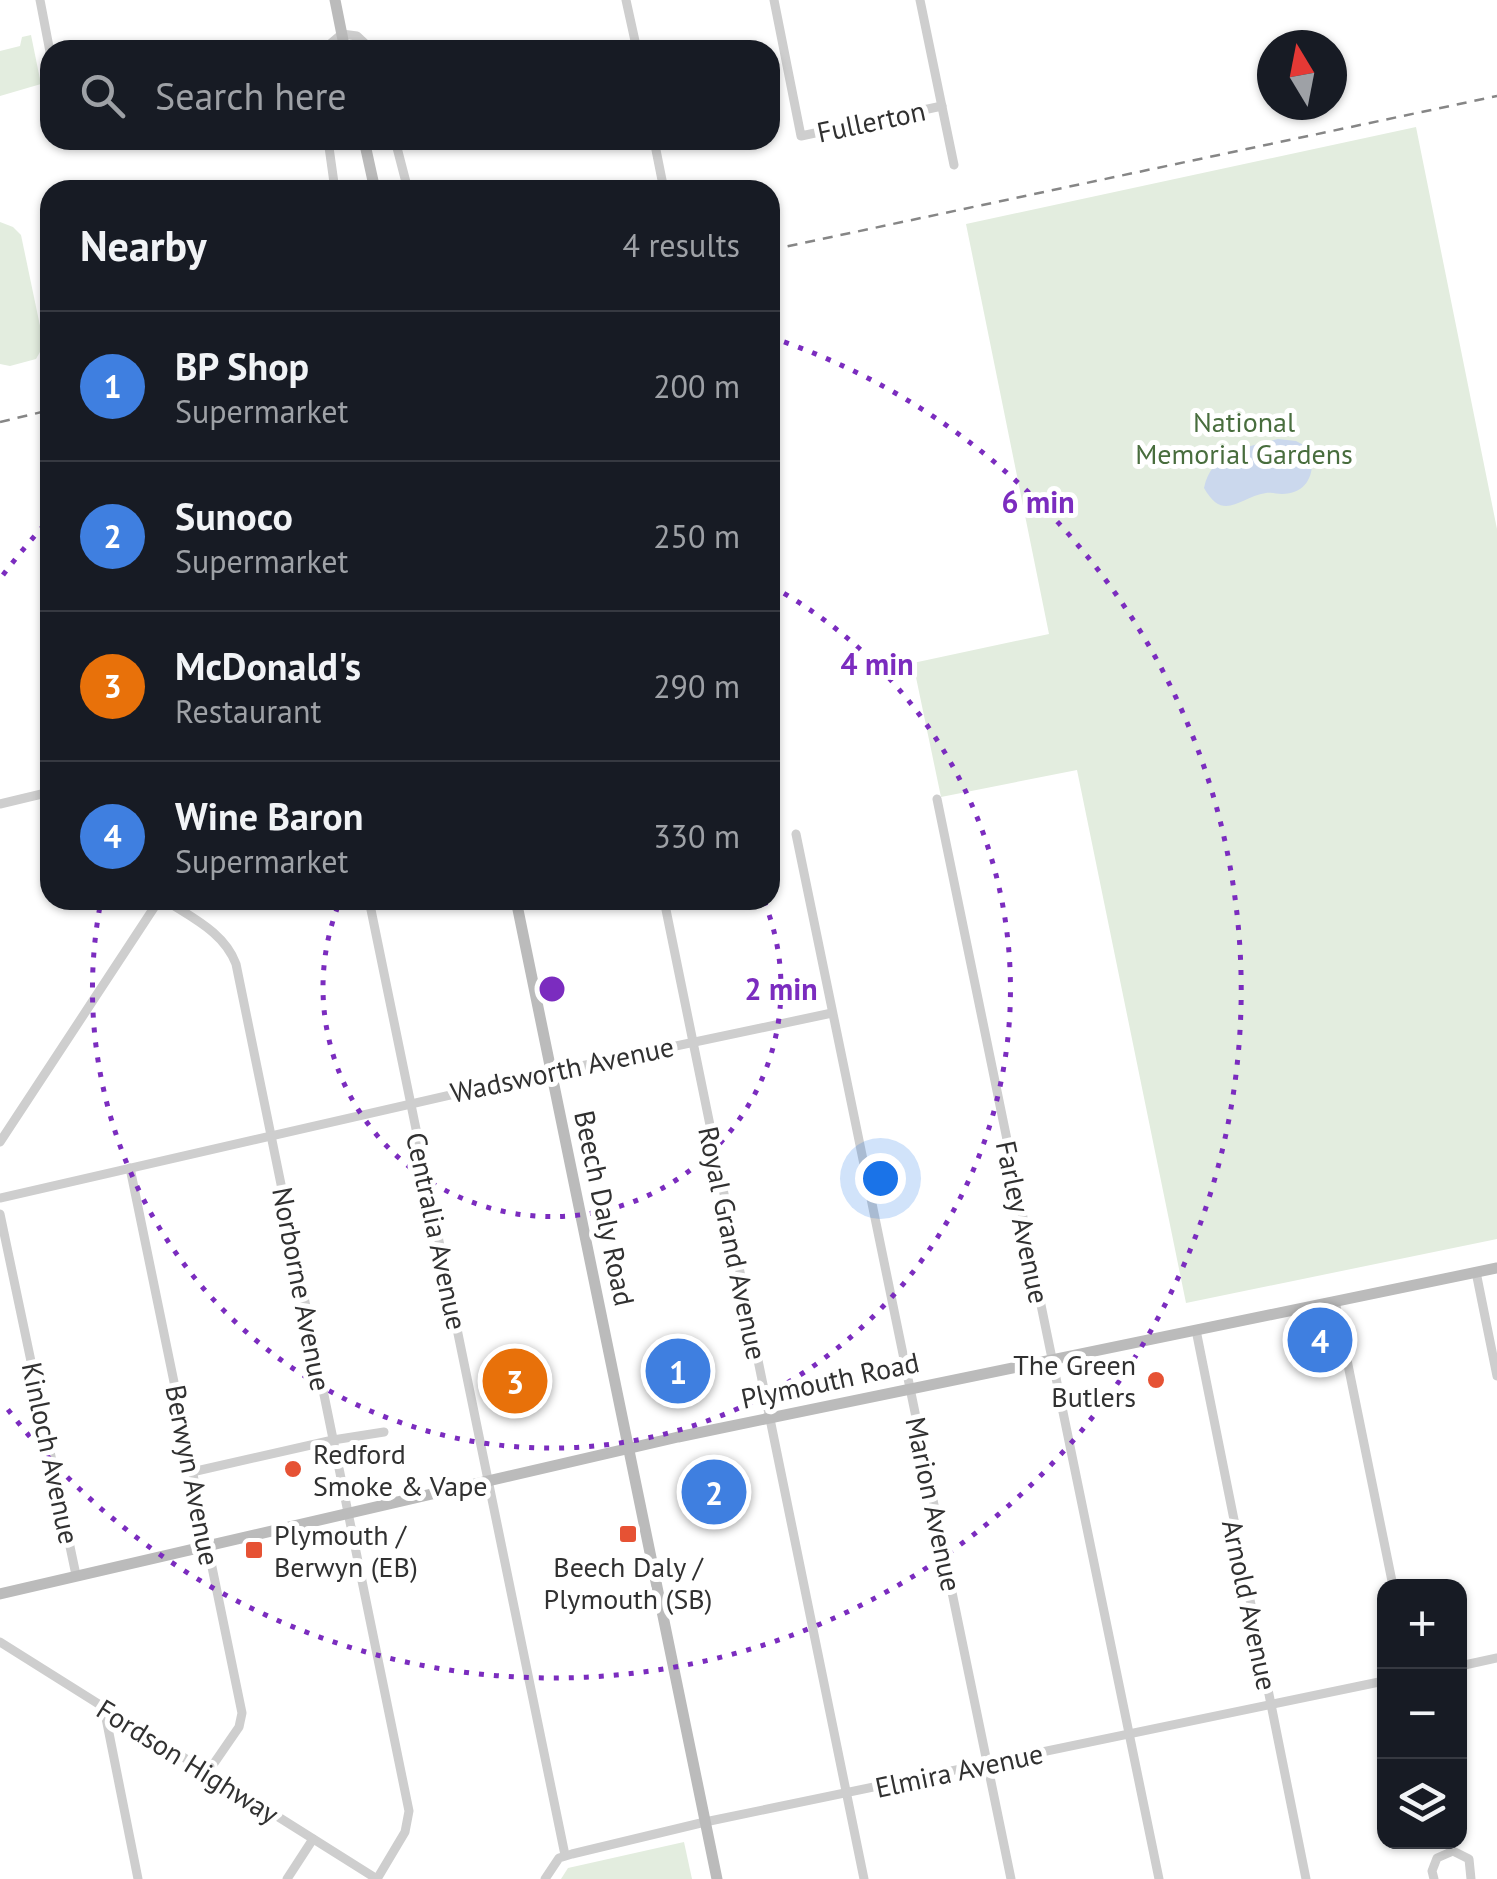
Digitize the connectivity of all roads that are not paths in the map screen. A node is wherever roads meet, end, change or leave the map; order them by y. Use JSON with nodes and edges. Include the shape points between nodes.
{"nodes":[{"id":1,"x":40,"y":0,"type":"edge"},
{"id":2,"x":335,"y":0,"type":"edge"},
{"id":3,"x":626,"y":0,"type":"edge"},
{"id":4,"x":774,"y":0,"type":"edge"},
{"id":5,"x":920,"y":0,"type":"edge"},
{"id":6,"x":342,"y":34,"type":"junction"},
{"id":7,"x":48,"y":40,"type":"edge"},
{"id":8,"x":335,"y":40,"type":"edge"},
{"id":9,"x":343,"y":40,"type":"edge"},
{"id":10,"x":361,"y":40,"type":"edge"},
{"id":11,"x":635,"y":40,"type":"edge"},
{"id":12,"x":942,"y":106,"type":"junction"},
{"id":13,"x":329,"y":150,"type":"edge"},
{"id":14,"x":366,"y":150,"type":"edge"},
{"id":15,"x":398,"y":150,"type":"edge"},
{"id":16,"x":656,"y":150,"type":"edge"},
{"id":17,"x":954,"y":165,"type":"dead end"},
{"id":18,"x":334,"y":180,"type":"edge"},
{"id":19,"x":373,"y":180,"type":"edge"},
{"id":20,"x":406,"y":180,"type":"edge"},
{"id":21,"x":662,"y":180,"type":"edge"},
{"id":22,"x":40,"y":794,"type":"edge"},
{"id":23,"x":937,"y":799,"type":"dead end"},
{"id":24,"x":0,"y":804,"type":"edge"},
{"id":25,"x":796,"y":834,"type":"dead end"},
{"id":26,"x":155,"y":910,"type":"edge"},
{"id":27,"x":178,"y":910,"type":"edge"},
{"id":28,"x":371,"y":910,"type":"edge"},
{"id":29,"x":518,"y":910,"type":"edge"},
{"id":30,"x":666,"y":910,"type":"edge"},
{"id":31,"x":832,"y":1013,"type":"junction"},
{"id":32,"x":692,"y":1041,"type":"junction"},
{"id":33,"x":551,"y":1072,"type":"junction"},
{"id":34,"x":410,"y":1103,"type":"junction"},
{"id":35,"x":271,"y":1135,"type":"junction"},
{"id":36,"x":0,"y":1142,"type":"edge"},
{"id":37,"x":130,"y":1168,"type":"junction"},
{"id":38,"x":0,"y":1198,"type":"edge"},
{"id":39,"x":0,"y":1214,"type":"edge"},
{"id":40,"x":1497,"y":1268,"type":"edge"},
{"id":41,"x":1476,"y":1272,"type":"junction"},
{"id":42,"x":1335,"y":1301,"type":"junction"},
{"id":43,"x":1196,"y":1330,"type":"junction"},
{"id":44,"x":1052,"y":1359,"type":"junction"},
{"id":45,"x":1497,"y":1376,"type":"edge"},
{"id":46,"x":910,"y":1388,"type":"junction"},
{"id":47,"x":770,"y":1418,"type":"junction"},
{"id":48,"x":384,"y":1432,"type":"dead end"},
{"id":49,"x":332,"y":1440,"type":"junction"},
{"id":50,"x":630,"y":1448,"type":"junction"},
{"id":51,"x":192,"y":1472,"type":"junction"},
{"id":52,"x":488,"y":1480,"type":"junction"},
{"id":53,"x":348,"y":1512,"type":"junction"},
{"id":54,"x":207,"y":1545,"type":"junction"},
{"id":55,"x":76,"y":1576,"type":"junction"},
{"id":56,"x":1392,"y":1579,"type":"edge"},
{"id":57,"x":0,"y":1594,"type":"edge"},
{"id":58,"x":0,"y":1642,"type":"edge"},
{"id":59,"x":1497,"y":1658,"type":"edge"},
{"id":60,"x":1467,"y":1664,"type":"edge"},
{"id":61,"x":1377,"y":1682,"type":"edge"},
{"id":62,"x":1270,"y":1704,"type":"junction"},
{"id":63,"x":104,"y":1708,"type":"junction"},
{"id":64,"x":1129,"y":1734,"type":"junction"},
{"id":65,"x":988,"y":1763,"type":"junction"},
{"id":66,"x":208,"y":1772,"type":"junction"},
{"id":67,"x":847,"y":1794,"type":"junction"},
{"id":68,"x":706,"y":1822,"type":"junction"},
{"id":69,"x":312,"y":1839,"type":"junction"},
{"id":70,"x":1446,"y":1849,"type":"edge"},
{"id":71,"x":1453,"y":1849,"type":"edge"},
{"id":72,"x":565,"y":1855,"type":"junction"},
{"id":73,"x":138,"y":1879,"type":"edge"},
{"id":74,"x":287,"y":1879,"type":"edge"},
{"id":75,"x":377,"y":1879,"type":"edge"},
{"id":76,"x":545,"y":1879,"type":"edge"},
{"id":77,"x":717,"y":1879,"type":"edge"},
{"id":78,"x":864,"y":1879,"type":"edge"},
{"id":79,"x":1011,"y":1879,"type":"edge"},
{"id":80,"x":1159,"y":1879,"type":"edge"},
{"id":81,"x":1306,"y":1879,"type":"edge"},
{"id":82,"x":1434,"y":1879,"type":"edge"},
{"id":83,"x":1471,"y":1879,"type":"edge"}],
"edges":[{"from":1,"to":7,"type":"street"},
{"from":2,"to":6,"type":"main road"},
{"from":3,"to":11,"type":"street"},
{"from":4,"to":12,"type":"street","name":"Fullerton","via":[[801,136]]},
{"from":5,"to":12,"type":"street"},
{"from":6,"to":8,"type":"street"},
{"from":6,"to":9,"type":"main road"},
{"from":6,"to":10,"type":"street"},
{"from":12,"to":17,"type":"street"},
{"from":13,"to":18,"type":"street"},
{"from":14,"to":19,"type":"main road"},
{"from":15,"to":20,"type":"street"},
{"from":16,"to":21,"type":"street"},
{"from":22,"to":24,"type":"street"},
{"from":23,"to":44,"type":"street","name":"Farley Avenue"},
{"from":25,"to":31,"type":"street","name":"Marion Avenue"},
{"from":26,"to":36,"type":"street"},
{"from":27,"to":35,"type":"street","name":"Norborne Avenue","via":[[216,933],[232,952]]},
{"from":28,"to":34,"type":"street","name":"Centralia Avenue"},
{"from":29,"to":33,"type":"main road","name":"Beech Daly Road"},
{"from":30,"to":32,"type":"street","name":"Royal Grand Avenue"},
{"from":31,"to":32,"type":"street","name":"Wadsworth Avenue"},
{"from":31,"to":46,"type":"street","name":"Marion Avenue"},
{"from":32,"to":33,"type":"street","name":"Wadsworth Avenue"},
{"from":32,"to":47,"type":"street","name":"Royal Grand Avenue"},
{"from":33,"to":34,"type":"street","name":"Wadsworth Avenue"},
{"from":33,"to":50,"type":"main road","name":"Beech Daly Road"},
{"from":34,"to":35,"type":"street","name":"Wadsworth Avenue"},
{"from":34,"to":52,"type":"street","name":"Centralia Avenue"},
{"from":35,"to":37,"type":"street","name":"Wadsworth Avenue"},
{"from":35,"to":49,"type":"street","name":"Norborne Avenue"},
{"from":37,"to":38,"type":"street","name":"Wadsworth Avenue"},
{"from":37,"to":51,"type":"street","name":"Berwyn Avenue"},
{"from":39,"to":55,"type":"street","name":"Kinloch Avenue"},
{"from":40,"to":41,"type":"main road","name":"Plymouth Road"},
{"from":41,"to":42,"type":"main road","name":"Plymouth Road"},
{"from":41,"to":45,"type":"street"},
{"from":42,"to":43,"type":"main road","name":"Plymouth Road"},
{"from":42,"to":56,"type":"street"},
{"from":43,"to":44,"type":"main road","name":"Plymouth Road"},
{"from":43,"to":62,"type":"street","name":"Arnold Avenue"},
{"from":44,"to":46,"type":"main road","name":"Plymouth Road"},
{"from":44,"to":64,"type":"street","name":"Farley Avenue"},
{"from":46,"to":47,"type":"main road","name":"Plymouth Road"},
{"from":46,"to":65,"type":"street","name":"Marion Avenue"},
{"from":47,"to":50,"type":"main road","name":"Plymouth Road"},
{"from":47,"to":67,"type":"street","name":"Royal Grand Avenue"},
{"from":48,"to":49,"type":"street"},
{"from":49,"to":51,"type":"street"},
{"from":49,"to":53,"type":"street","name":"Norborne Avenue"},
{"from":50,"to":52,"type":"main road","name":"Plymouth Road"},
{"from":50,"to":68,"type":"main road","name":"Beech Daly Road"},
{"from":51,"to":54,"type":"street","name":"Berwyn Avenue"},
{"from":52,"to":53,"type":"main road","name":"Plymouth Road"},
{"from":52,"to":72,"type":"street","name":"Centralia Avenue"},
{"from":53,"to":54,"type":"main road","name":"Plymouth Road"},
{"from":53,"to":75,"type":"street","name":"Norborne Avenue","via":[[409,1811],[405,1832]]},
{"from":54,"to":55,"type":"main road","name":"Plymouth Road"},
{"from":54,"to":66,"type":"street","name":"Berwyn Avenue","via":[[242,1713]]},
{"from":55,"to":57,"type":"main road","name":"Plymouth Road"},
{"from":58,"to":63,"type":"street","name":"Fordson Highway"},
{"from":59,"to":60,"type":"street"},
{"from":61,"to":62,"type":"street","name":"Elmira Avenue"},
{"from":62,"to":64,"type":"street","name":"Elmira Avenue"},
{"from":62,"to":81,"type":"street","name":"Arnold Avenue"},
{"from":63,"to":66,"type":"street","name":"Fordson Highway"},
{"from":63,"to":73,"type":"street"},
{"from":64,"to":65,"type":"street","name":"Elmira Avenue"},
{"from":64,"to":80,"type":"street","name":"Farley Avenue"},
{"from":65,"to":67,"type":"street","name":"Elmira Avenue"},
{"from":65,"to":79,"type":"street","name":"Marion Avenue"},
{"from":66,"to":69,"type":"street","name":"Fordson Highway"},
{"from":67,"to":68,"type":"street","name":"Elmira Avenue"},
{"from":67,"to":78,"type":"street","name":"Royal Grand Avenue"},
{"from":68,"to":72,"type":"street","name":"Elmira Avenue"},
{"from":68,"to":77,"type":"main road","name":"Beech Daly Road"},
{"from":69,"to":74,"type":"street"},
{"from":69,"to":75,"type":"street","name":"Fordson Highway"},
{"from":70,"to":82,"type":"street","via":[[1433,1864]]},
{"from":71,"to":83,"type":"street","via":[[1469,1859]]},
{"from":72,"to":76,"type":"street"}]}
